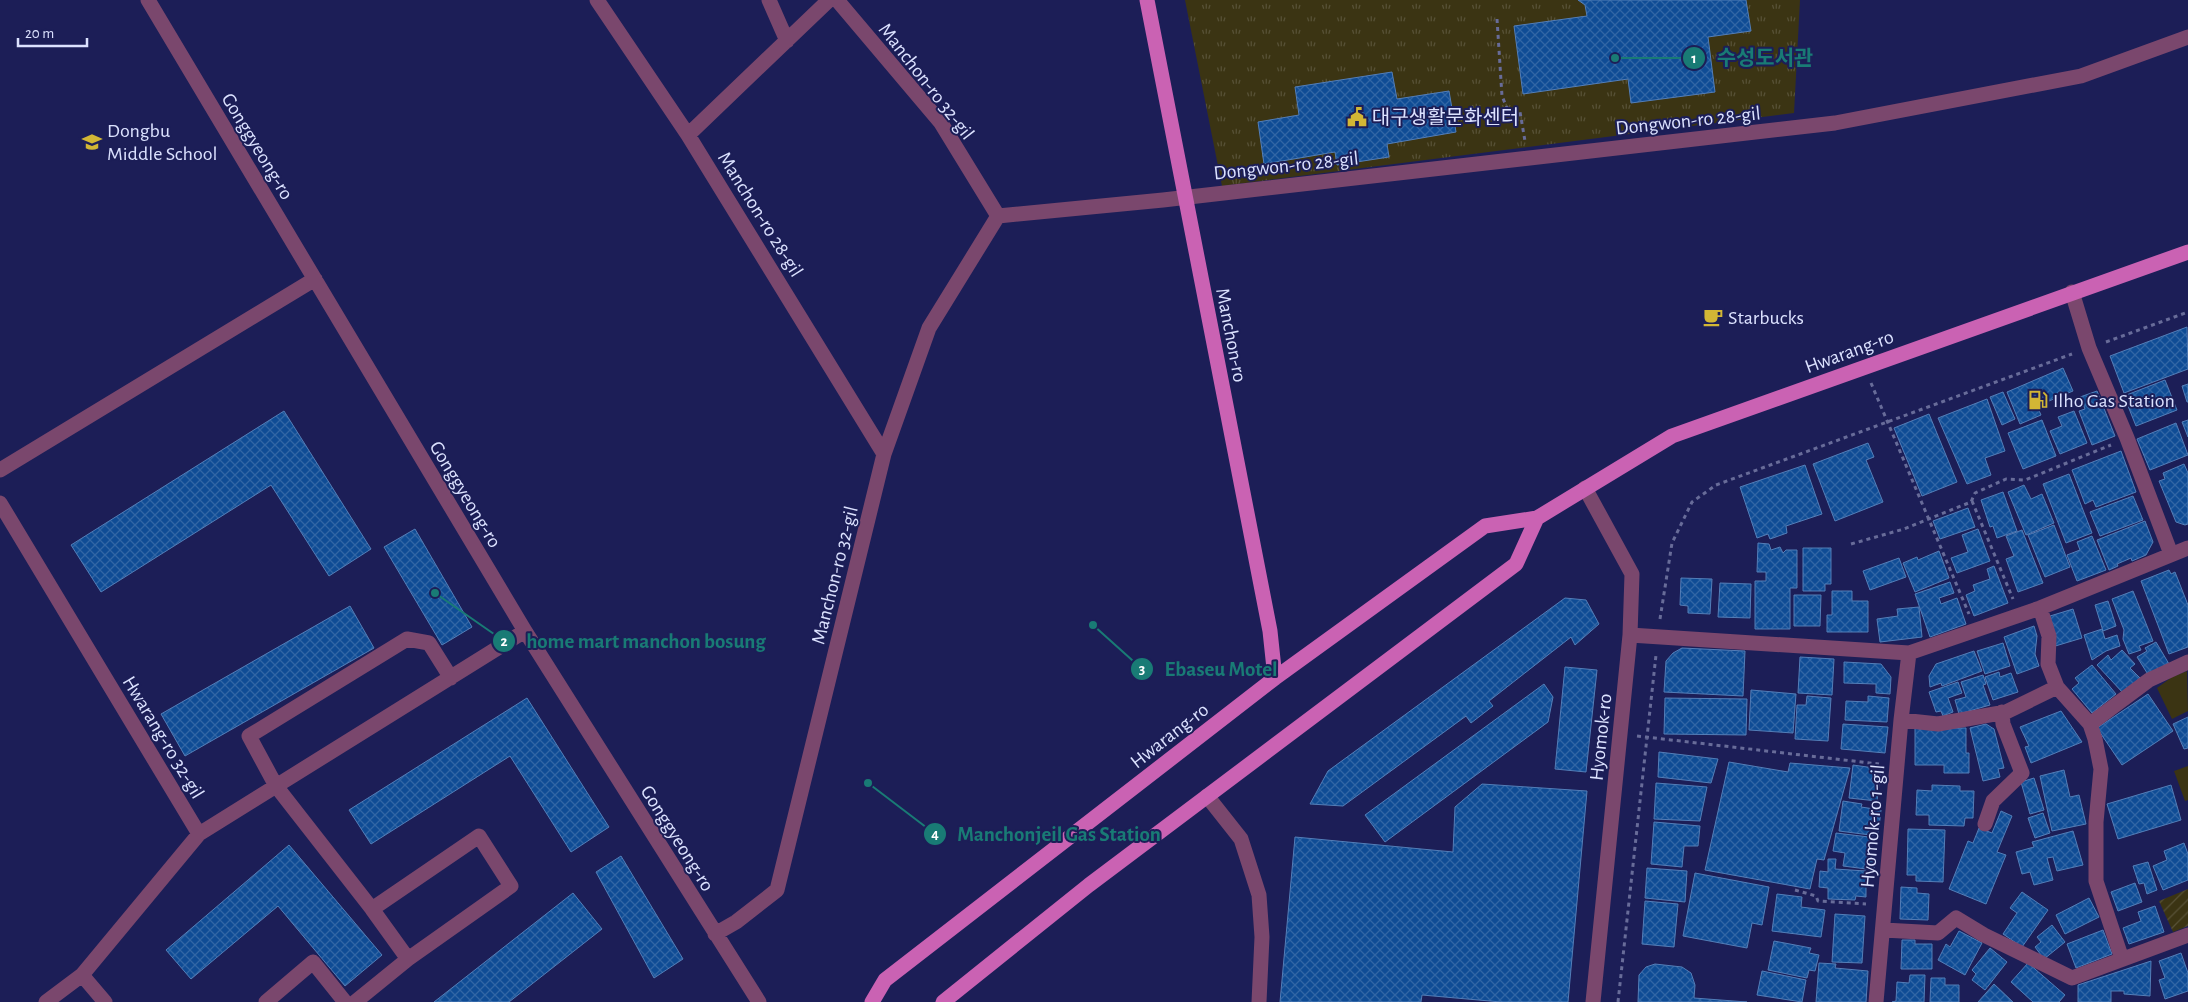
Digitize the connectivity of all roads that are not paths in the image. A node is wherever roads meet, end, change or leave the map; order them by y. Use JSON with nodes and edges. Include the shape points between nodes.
{"nodes":[{"id":1,"x":597,"y":0,"type":"edge"},
{"id":2,"x":770,"y":0,"type":"edge"},
{"id":3,"x":829,"y":0,"type":"edge"},
{"id":4,"x":837,"y":0,"type":"edge"},
{"id":5,"x":1147,"y":0,"type":"edge"},
{"id":6,"x":151,"y":1,"type":"edge"},
{"id":7,"x":2188,"y":37,"type":"edge"},
{"id":8,"x":787,"y":41,"type":"junction"},
{"id":9,"x":688,"y":135,"type":"junction"},
{"id":10,"x":1184,"y":197,"type":"junction"},
{"id":11,"x":998,"y":216,"type":"junction"},
{"id":12,"x":2188,"y":252,"type":"edge"},
{"id":13,"x":314,"y":279,"type":"junction"},
{"id":14,"x":2072,"y":292,"type":"junction"},
{"id":15,"x":884,"y":454,"type":"junction"},
{"id":16,"x":0,"y":470,"type":"edge"},
{"id":17,"x":1585,"y":488,"type":"junction"},
{"id":18,"x":0,"y":504,"type":"edge"},
{"id":19,"x":1537,"y":518,"type":"junction"},
{"id":20,"x":2188,"y":548,"type":"edge"},
{"id":21,"x":2171,"y":554,"type":"junction"},
{"id":22,"x":2040,"y":608,"type":"junction"},
{"id":23,"x":524,"y":631,"type":"junction"},
{"id":24,"x":1630,"y":635,"type":"junction"},
{"id":25,"x":1909,"y":653,"type":"junction"},
{"id":26,"x":2188,"y":662,"type":"edge"},
{"id":27,"x":451,"y":678,"type":"junction"},
{"id":28,"x":1275,"y":678,"type":"junction"},
{"id":29,"x":2057,"y":687,"type":"junction"},
{"id":30,"x":2002,"y":712,"type":"junction"},
{"id":31,"x":1901,"y":720,"type":"junction"},
{"id":32,"x":2090,"y":724,"type":"junction"},
{"id":33,"x":276,"y":786,"type":"junction"},
{"id":34,"x":1208,"y":796,"type":"junction"},
{"id":35,"x":1985,"y":824,"type":"dead end"},
{"id":36,"x":199,"y":834,"type":"junction"},
{"id":37,"x":372,"y":909,"type":"junction"},
{"id":38,"x":1884,"y":930,"type":"junction"},
{"id":39,"x":715,"y":934,"type":"junction"},
{"id":40,"x":2188,"y":935,"type":"edge"},
{"id":41,"x":408,"y":959,"type":"junction"},
{"id":42,"x":2122,"y":959,"type":"junction"},
{"id":43,"x":82,"y":975,"type":"junction"},
{"id":44,"x":46,"y":1002,"type":"edge"},
{"id":45,"x":105,"y":1002,"type":"edge"},
{"id":46,"x":266,"y":1002,"type":"edge"},
{"id":47,"x":345,"y":1002,"type":"edge"},
{"id":48,"x":354,"y":1002,"type":"edge"},
{"id":49,"x":759,"y":1002,"type":"edge"},
{"id":50,"x":872,"y":1002,"type":"edge"},
{"id":51,"x":943,"y":1002,"type":"edge"},
{"id":52,"x":1259,"y":1002,"type":"edge"},
{"id":53,"x":1593,"y":1002,"type":"edge"},
{"id":54,"x":1876,"y":1002,"type":"edge"}],
"edges":[{"from":1,"to":9,"type":"street","name":"Manchon-ro 28-gil"},
{"from":2,"to":8,"type":"street"},
{"from":3,"to":8,"type":"street"},
{"from":4,"to":11,"type":"street","name":"Manchon-ro 32-gil","via":[[940,123]]},
{"from":5,"to":10,"type":"main road","name":"Manchon-ro"},
{"from":6,"to":13,"type":"street","name":"Gonggyeong-ro"},
{"from":7,"to":10,"type":"street","name":"Dongwon-ro 28-gil","via":[[2081,76],[1835,124]]},
{"from":8,"to":9,"type":"street"},
{"from":9,"to":15,"type":"street","name":"Manchon-ro 28-gil"},
{"from":10,"to":11,"type":"street"},
{"from":10,"to":28,"type":"main road","name":"Manchon-ro","via":[[1270,631]]},
{"from":11,"to":15,"type":"street","name":"Manchon-ro 32-gil","via":[[929,328]]},
{"from":12,"to":14,"type":"main road","name":"Hwarang-ro"},
{"from":13,"to":16,"type":"street"},
{"from":13,"to":23,"type":"street","name":"Gonggyeong-ro"},
{"from":14,"to":17,"type":"main road","name":"Hwarang-ro","via":[[1672,436]]},
{"from":14,"to":21,"type":"street","via":[[2090,348]]},
{"from":15,"to":39,"type":"street","name":"Manchon-ro 32-gil","via":[[777,890]]},
{"from":17,"to":19,"type":"main road","name":"Hwarang-ro"},
{"from":17,"to":24,"type":"street","name":"Hyomok-ro","via":[[1632,574]]},
{"from":18,"to":36,"type":"street","name":"Hwarang-ro 32-gil"},
{"from":19,"to":28,"type":"main road","name":"Hwarang-ro","via":[[1485,526]]},
{"from":19,"to":34,"type":"main road","via":[[1516,564]]},
{"from":20,"to":21,"type":"street"},
{"from":21,"to":22,"type":"street"},
{"from":22,"to":25,"type":"street"},
{"from":22,"to":29,"type":"street","via":[[2048,636],[2048,664]]},
{"from":23,"to":27,"type":"street"},
{"from":23,"to":39,"type":"street","name":"Gonggyeong-ro"},
{"from":24,"to":25,"type":"street"},
{"from":24,"to":53,"type":"street","name":"Hyomok-ro"},
{"from":25,"to":31,"type":"street","name":"Hyomok-ro 1-gil"},
{"from":26,"to":32,"type":"street","via":[[2149,680]]},
{"from":27,"to":33,"type":"street"},
{"from":27,"to":33,"type":"street","via":[[429,643],[407,639],[248,736]]},
{"from":28,"to":50,"type":"main road","name":"Hwarang-ro","via":[[885,980]]},
{"from":29,"to":30,"type":"street"},
{"from":29,"to":32,"type":"street"},
{"from":30,"to":31,"type":"street","via":[[1938,724]]},
{"from":30,"to":35,"type":"street","via":[[2003,724],[2022,773],[1993,801]]},
{"from":31,"to":38,"type":"street","name":"Hyomok-ro 1-gil"},
{"from":32,"to":42,"type":"street","via":[[2102,769],[2096,822],[2096,881]]},
{"from":33,"to":36,"type":"street"},
{"from":33,"to":37,"type":"street"},
{"from":34,"to":51,"type":"main road","via":[[1089,885]]},
{"from":34,"to":52,"type":"street","via":[[1242,839],[1259,895],[1262,936]]},
{"from":36,"to":43,"type":"street"},
{"from":37,"to":41,"type":"street"},
{"from":37,"to":41,"type":"street","via":[[479,836],[511,886]]},
{"from":38,"to":42,"type":"street","via":[[1938,933],[1956,918],[2072,978]]},
{"from":38,"to":54,"type":"street","name":"Hyomok-ro 1-gil"},
{"from":39,"to":49,"type":"street","name":"Gonggyeong-ro"},
{"from":40,"to":42,"type":"street"},
{"from":41,"to":48,"type":"street"},
{"from":43,"to":44,"type":"street"},
{"from":43,"to":45,"type":"street"},
{"from":46,"to":47,"type":"street","via":[[313,962]]}]}
